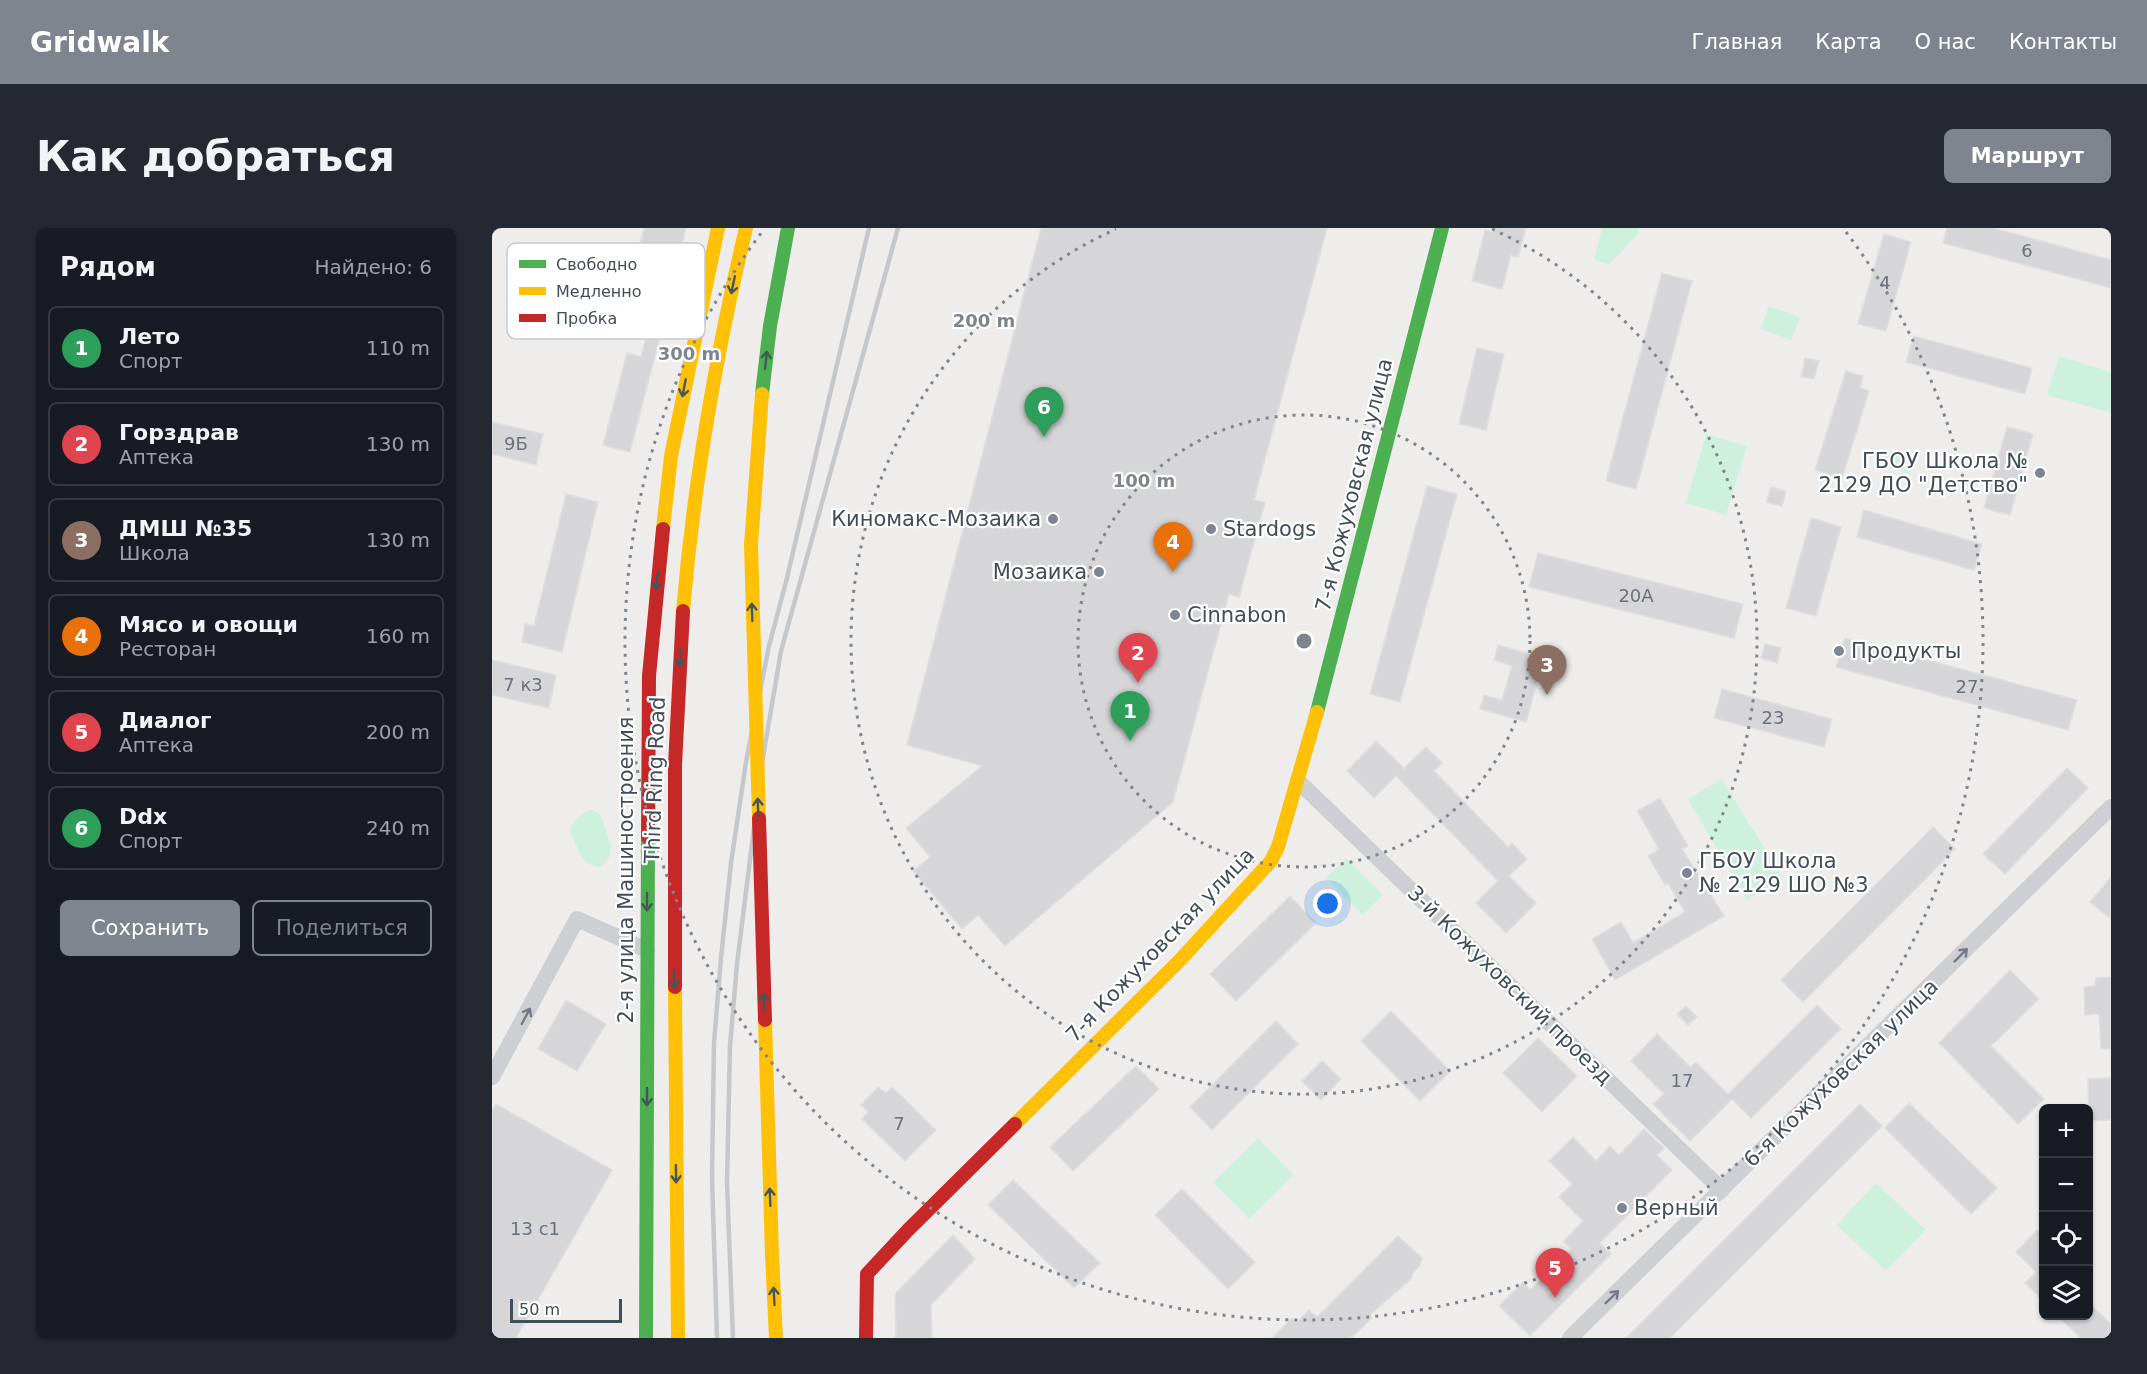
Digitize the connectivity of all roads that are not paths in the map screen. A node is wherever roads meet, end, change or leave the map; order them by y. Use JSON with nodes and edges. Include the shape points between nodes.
{"nodes":[{"id":1,"x":718,"y":228,"type":"edge"},
{"id":2,"x":746,"y":228,"type":"edge"},
{"id":3,"x":788,"y":228,"type":"edge"},
{"id":4,"x":799,"y":228,"type":"edge"},
{"id":5,"x":1442,"y":228,"type":"edge"},
{"id":6,"x":705,"y":291,"type":"edge"},
{"id":7,"x":770,"y":326,"type":"junction"},
{"id":8,"x":695,"y":339,"type":"edge"},
{"id":9,"x":696,"y":495,"type":"junction"},
{"id":10,"x":649,"y":676,"type":"junction"},
{"id":11,"x":1298,"y":781,"type":"junction"},
{"id":12,"x":2111,"y":807,"type":"edge"},
{"id":13,"x":647,"y":950,"type":"junction"},
{"id":14,"x":492,"y":1077,"type":"edge"},
{"id":15,"x":1722,"y":1190,"type":"junction"},
{"id":16,"x":646,"y":1338,"type":"edge"},
{"id":17,"x":678,"y":1338,"type":"edge"},
{"id":18,"x":776,"y":1338,"type":"edge"},
{"id":19,"x":866,"y":1338,"type":"edge"},
{"id":20,"x":1570,"y":1338,"type":"edge"}],
"edges":[{"from":1,"to":6,"type":"main road","name":"2-я улица Машиностроения","one_way":true},
{"from":2,"to":9,"type":"main road","name":"Third Ring Road","one_way":true,"via":[[712,391]]},
{"from":3,"to":7,"type":"main road"},
{"from":4,"to":7,"type":"main road"},
{"from":5,"to":11,"type":"main road","name":"7-я Кожуховская улица"},
{"from":18,"to":7,"type":"main road","one_way":true,"bridge":true,"via":[[751,545]]},
{"from":8,"to":10,"type":"main road","name":"2-я улица Машиностроения","one_way":true,"via":[[671,456]]},
{"from":9,"to":10,"type":"main road"},
{"from":9,"to":17,"type":"main road","name":"Third Ring Road","one_way":true,"via":[[682,619],[675,795]]},
{"from":10,"to":13,"type":"main road","name":"2-я улица Машиностроения","one_way":true},
{"from":11,"to":15,"type":"street","name":"3-й Кожуховский проезд"},
{"from":11,"to":19,"type":"main road","name":"7-я Кожуховская улица","via":[[1270,861],[1181,959],[867,1274]]},
{"from":15,"to":12,"type":"street","name":"6-я Кожуховская улица","one_way":true},
{"from":14,"to":13,"type":"street","one_way":true,"via":[[577,920]]},
{"from":13,"to":16,"type":"main road","name":"2-я улица Машиностроения","one_way":true},
{"from":20,"to":15,"type":"street","name":"6-я Кожуховская улица","one_way":true}]}
